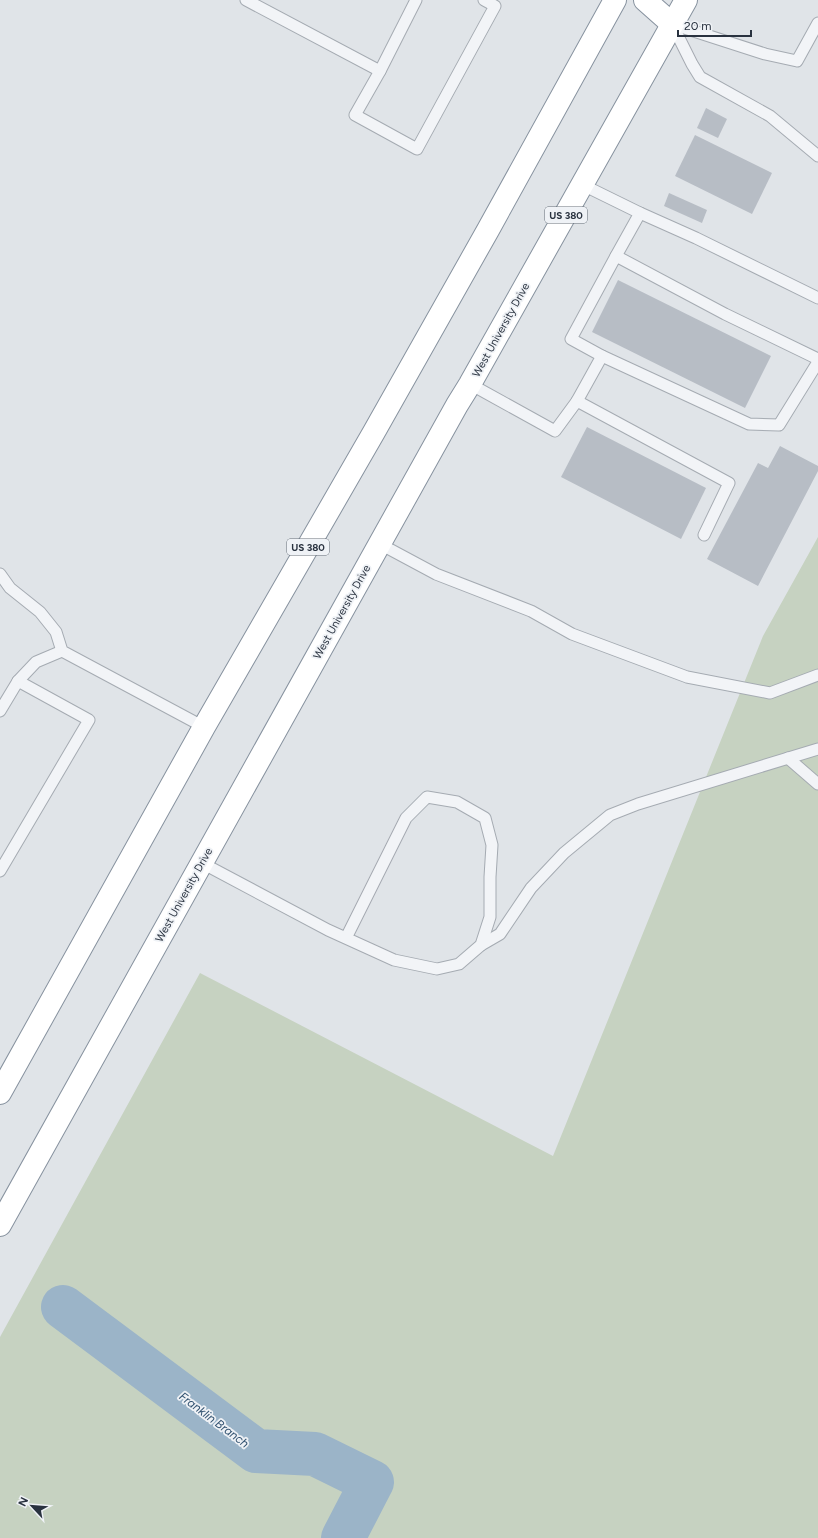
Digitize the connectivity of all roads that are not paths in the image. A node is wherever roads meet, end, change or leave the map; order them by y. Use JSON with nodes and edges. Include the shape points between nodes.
{"nodes":[{"id":1,"x":246,"y":0,"type":"edge"},
{"id":2,"x":416,"y":0,"type":"edge"},
{"id":3,"x":484,"y":0,"type":"edge"},
{"id":4,"x":615,"y":0,"type":"edge"},
{"id":5,"x":645,"y":0,"type":"edge"},
{"id":6,"x":686,"y":0,"type":"edge"},
{"id":7,"x":818,"y":23,"type":"edge"},
{"id":8,"x":672,"y":24,"type":"junction"},
{"id":9,"x":380,"y":71,"type":"junction"},
{"id":10,"x":818,"y":156,"type":"edge"},
{"id":11,"x":583,"y":185,"type":"junction"},
{"id":12,"x":640,"y":213,"type":"junction"},
{"id":13,"x":616,"y":256,"type":"junction"},
{"id":14,"x":818,"y":298,"type":"edge"},
{"id":15,"x":602,"y":356,"type":"junction"},
{"id":16,"x":818,"y":359,"type":"edge"},
{"id":17,"x":818,"y":362,"type":"edge"},
{"id":18,"x":470,"y":384,"type":"junction"},
{"id":19,"x":577,"y":401,"type":"junction"},
{"id":20,"x":704,"y":536,"type":"dead end"},
{"id":21,"x":380,"y":544,"type":"junction"},
{"id":22,"x":0,"y":574,"type":"edge"},
{"id":23,"x":62,"y":651,"type":"junction"},
{"id":24,"x":818,"y":675,"type":"edge"},
{"id":25,"x":18,"y":681,"type":"junction"},
{"id":26,"x":0,"y":712,"type":"edge"},
{"id":27,"x":204,"y":727,"type":"junction"},
{"id":28,"x":818,"y":749,"type":"edge"},
{"id":29,"x":788,"y":758,"type":"junction"},
{"id":30,"x":818,"y":784,"type":"edge"},
{"id":31,"x":202,"y":863,"type":"junction"},
{"id":32,"x":0,"y":871,"type":"edge"},
{"id":33,"x":346,"y":938,"type":"junction"},
{"id":34,"x":481,"y":945,"type":"junction"},
{"id":35,"x":0,"y":1093,"type":"edge"},
{"id":36,"x":0,"y":1225,"type":"edge"}],
"edges":[{"from":1,"to":9,"type":"lane"},
{"from":2,"to":9,"type":"lane"},
{"from":3,"to":9,"type":"lane","via":[[495,6],[417,149],[355,115]]},
{"from":4,"to":27,"type":"highway","number":"US 380","via":[[378,426]]},
{"from":5,"to":8,"type":"highway"},
{"from":6,"to":8,"type":"highway","name":"West University Drive","number":"US 380"},
{"from":7,"to":8,"type":"lane","via":[[797,61],[765,54]]},
{"from":8,"to":10,"type":"lane","via":[[700,77],[770,116]]},
{"from":8,"to":11,"type":"highway","name":"West University Drive","number":"US 380"},
{"from":11,"to":12,"type":"lane"},
{"from":11,"to":18,"type":"highway","name":"West University Drive","number":"US 380"},
{"from":12,"to":13,"type":"lane"},
{"from":12,"to":14,"type":"lane"},
{"from":13,"to":15,"type":"lane","via":[[571,339]]},
{"from":13,"to":16,"type":"lane","via":[[725,314]]},
{"from":15,"to":17,"type":"lane","via":[[749,424],[779,425]]},
{"from":15,"to":19,"type":"lane"},
{"from":18,"to":19,"type":"lane","via":[[555,431]]},
{"from":18,"to":21,"type":"highway","name":"West University Drive","number":"US 380"},
{"from":19,"to":20,"type":"lane","via":[[729,483]]},
{"from":21,"to":24,"type":"lane","via":[[436,574],[531,611],[572,634],[687,677],[770,693]]},
{"from":21,"to":31,"type":"highway","name":"West University Drive","number":"US 380"},
{"from":22,"to":23,"type":"lane","via":[[10,588],[40,612],[56,632]]},
{"from":23,"to":25,"type":"lane","via":[[36,662]]},
{"from":23,"to":27,"type":"lane"},
{"from":25,"to":26,"type":"lane"},
{"from":25,"to":32,"type":"lane","via":[[89,720]]},
{"from":27,"to":35,"type":"highway","number":"US 380"},
{"from":28,"to":29,"type":"lane"},
{"from":29,"to":30,"type":"lane"},
{"from":29,"to":34,"type":"lane","via":[[610,815],[564,853],[531,888],[500,934]]},
{"from":31,"to":33,"type":"lane"},
{"from":31,"to":36,"type":"highway","name":"West University Drive","number":"US 380"},
{"from":33,"to":34,"type":"lane","via":[[394,960],[437,969],[459,964]]},
{"from":33,"to":34,"type":"lane","via":[[406,818],[427,798],[457,802],[485,818],[492,845],[490,917]]}]}
